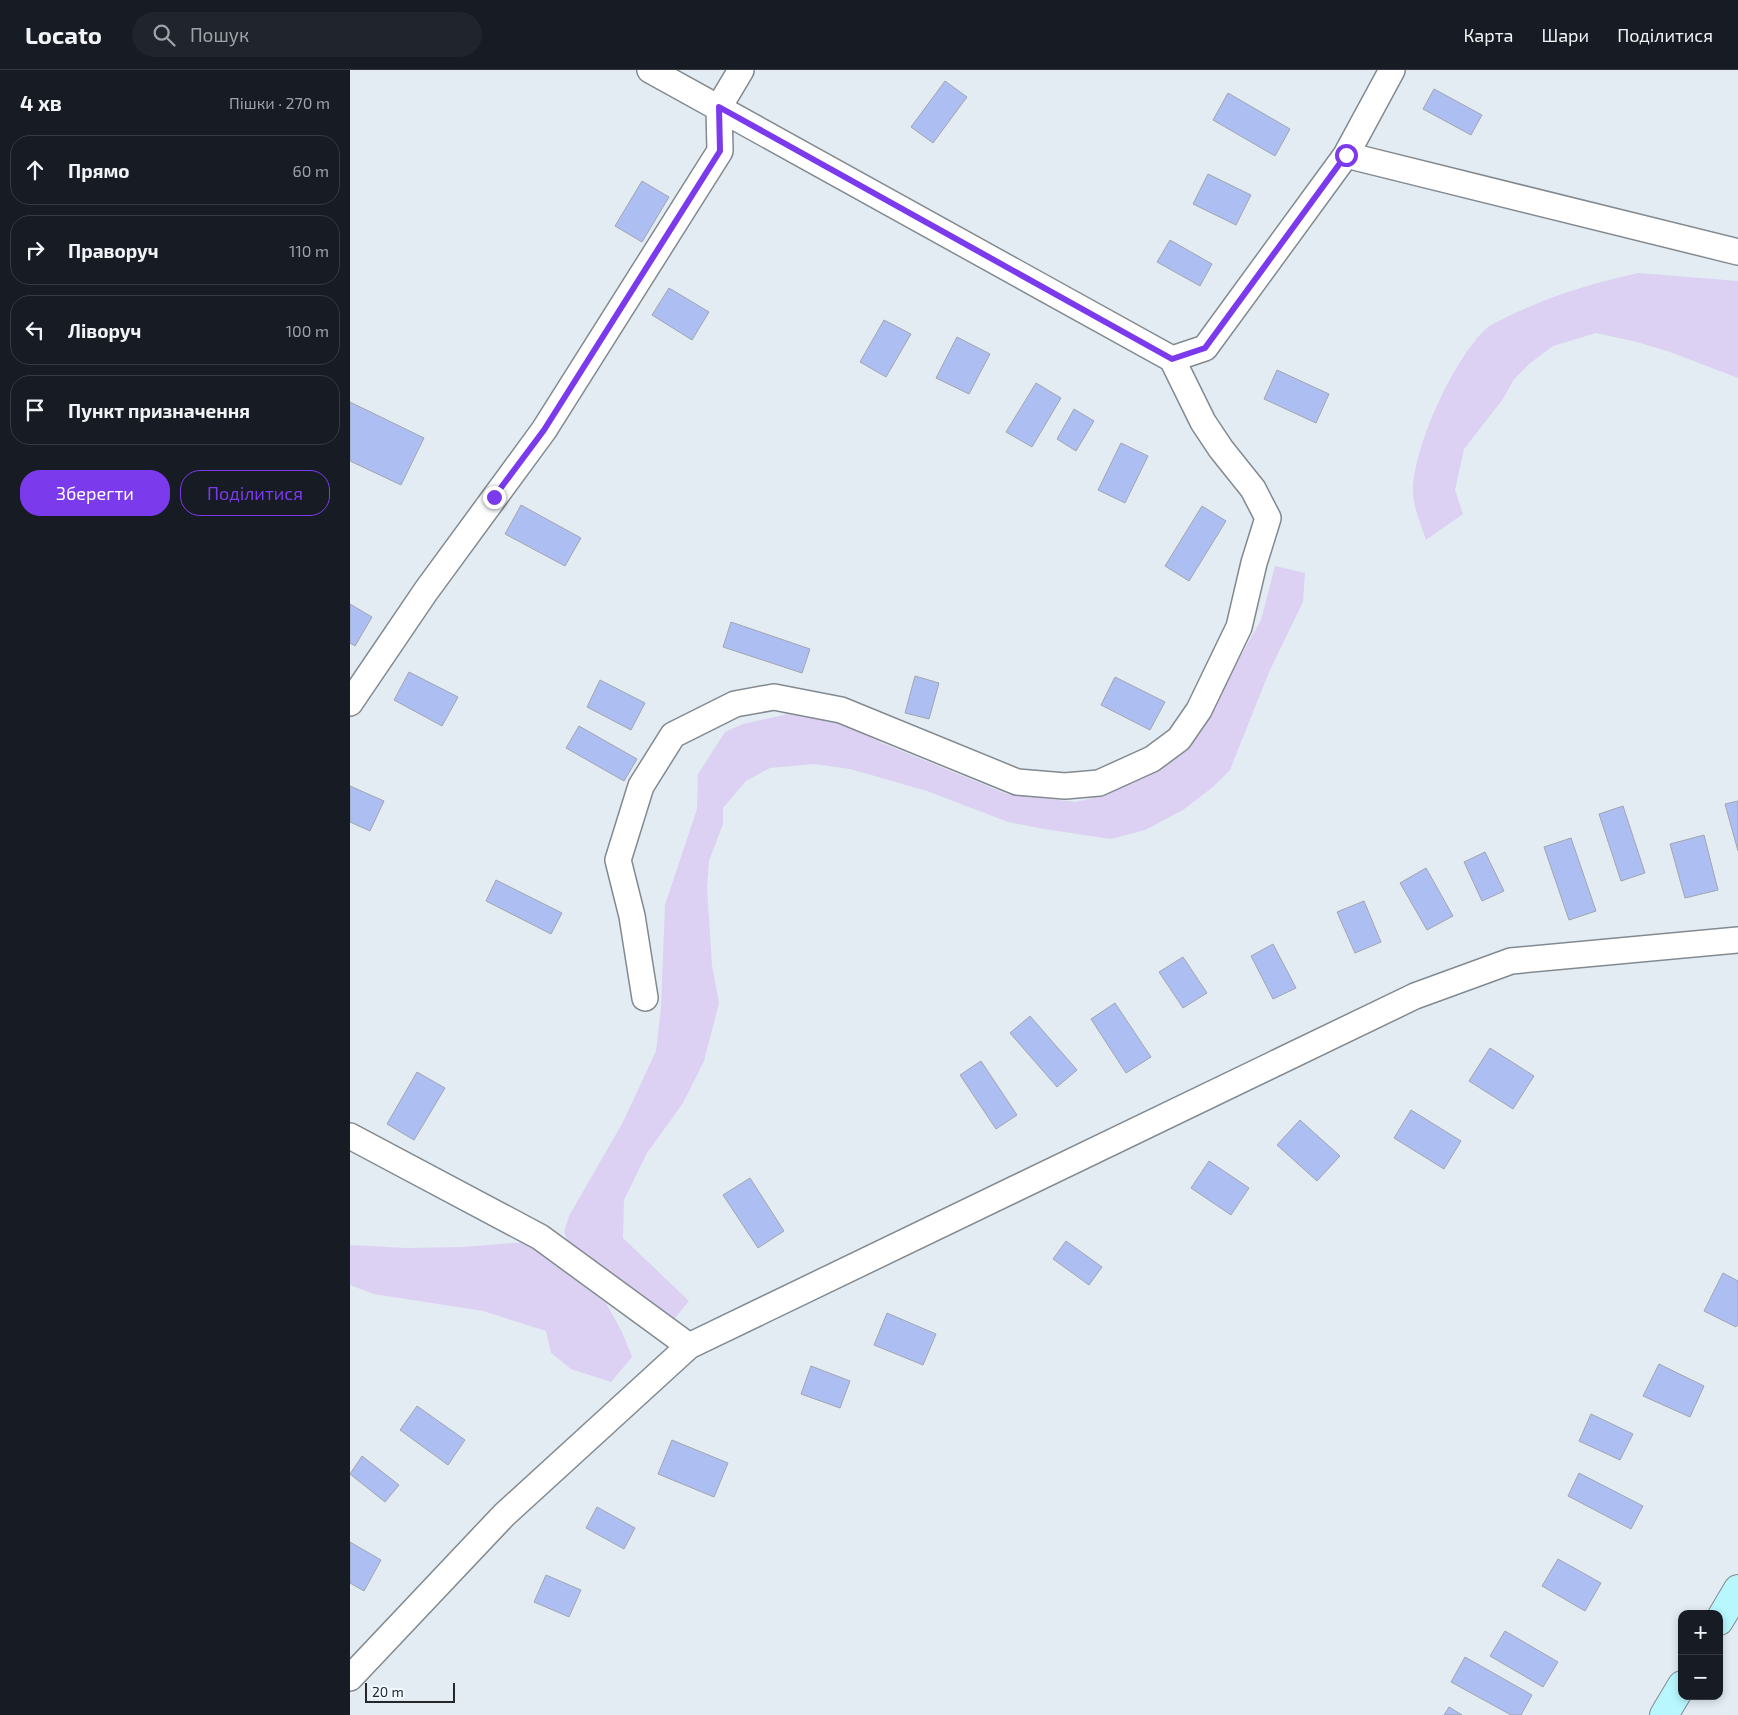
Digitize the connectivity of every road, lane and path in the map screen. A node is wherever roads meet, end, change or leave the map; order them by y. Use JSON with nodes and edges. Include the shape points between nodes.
{"nodes":[{"id":1,"x":650,"y":70,"type":"edge"},
{"id":2,"x":741,"y":70,"type":"edge"},
{"id":3,"x":1392,"y":70,"type":"edge"},
{"id":4,"x":719,"y":107,"type":"junction"},
{"id":5,"x":1346,"y":155,"type":"junction"},
{"id":6,"x":1738,"y":252,"type":"edge"},
{"id":7,"x":1172,"y":359,"type":"junction"},
{"id":8,"x":350,"y":703,"type":"edge"},
{"id":9,"x":1738,"y":940,"type":"edge"},
{"id":10,"x":645,"y":998,"type":"dead end"},
{"id":11,"x":350,"y":1136,"type":"edge"},
{"id":12,"x":689,"y":1346,"type":"junction"},
{"id":13,"x":1738,"y":1590,"type":"edge"},
{"id":14,"x":1723,"y":1614,"type":"edge"},
{"id":15,"x":350,"y":1678,"type":"edge"},
{"id":16,"x":1678,"y":1692,"type":"edge"},
{"id":17,"x":1664,"y":1715,"type":"edge"}],
"edges":[{"from":1,"to":4,"type":"street"},
{"from":2,"to":4,"type":"street"},
{"from":3,"to":5,"type":"street"},
{"from":4,"to":7,"type":"street"},
{"from":4,"to":8,"type":"street","via":[[720,151],[544,430],[426,591]]},
{"from":5,"to":6,"type":"street"},
{"from":5,"to":7,"type":"street","via":[[1205,348]]},
{"from":7,"to":10,"type":"street","via":[[1203,422],[1253,489],[1268,518],[1239,627],[1198,710],[1179,740],[1152,759],[1099,782],[1065,786],[1016,782],[842,710],[774,697],[745,702],[705,718],[673,735],[641,786],[618,860],[632,916]]},
{"from":9,"to":12,"type":"street","via":[[1512,961],[1415,996]]},
{"from":11,"to":12,"type":"street","via":[[540,1237]]},
{"from":12,"to":15,"type":"street","via":[[504,1515]]},
{"from":13,"to":14,"type":"street"},
{"from":16,"to":17,"type":"street"}]}
